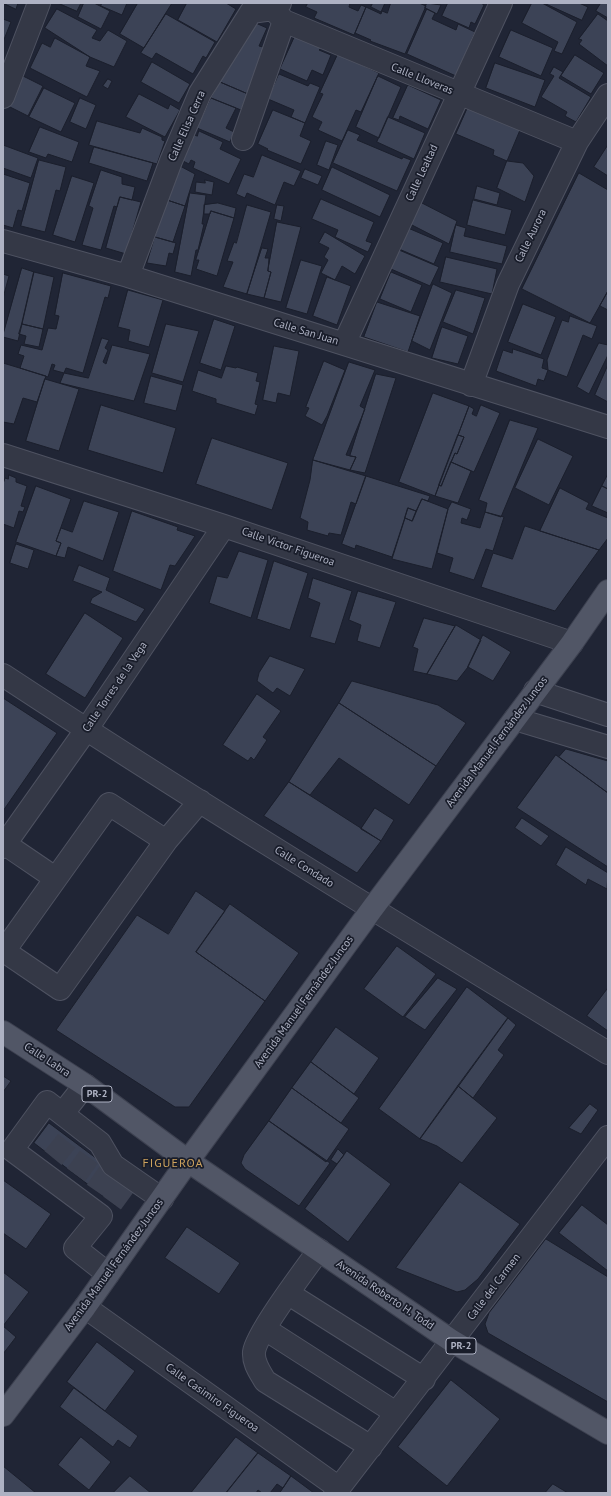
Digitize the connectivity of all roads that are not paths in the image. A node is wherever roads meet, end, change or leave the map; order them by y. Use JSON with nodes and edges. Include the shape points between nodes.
{"nodes":[{"id":1,"x":39,"y":3,"type":"edge"},
{"id":2,"x":502,"y":3,"type":"edge"},
{"id":3,"x":279,"y":11,"type":"edge"},
{"id":4,"x":11,"y":51,"type":"edge"},
{"id":5,"x":458,"y":93,"type":"junction"},
{"id":6,"x":608,"y":95,"type":"edge"},
{"id":7,"x":3,"y":97,"type":"edge"},
{"id":8,"x":243,"y":139,"type":"dead end"},
{"id":9,"x":577,"y":142,"type":"junction"},
{"id":10,"x":3,"y":241,"type":"edge"},
{"id":11,"x":128,"y":276,"type":"junction"},
{"id":12,"x":344,"y":344,"type":"junction"},
{"id":13,"x":471,"y":385,"type":"junction"},
{"id":14,"x":608,"y":426,"type":"edge"},
{"id":15,"x":3,"y":455,"type":"edge"},
{"id":16,"x":224,"y":526,"type":"junction"},
{"id":17,"x":608,"y":591,"type":"edge"},
{"id":18,"x":572,"y":643,"type":"junction"},
{"id":19,"x":3,"y":675,"type":"edge"},
{"id":20,"x":535,"y":691,"type":"junction"},
{"id":21,"x":608,"y":715,"type":"edge"},
{"id":22,"x":515,"y":719,"type":"junction"},
{"id":23,"x":86,"y":730,"type":"junction"},
{"id":24,"x":608,"y":747,"type":"edge"},
{"id":25,"x":200,"y":802,"type":"junction"},
{"id":26,"x":166,"y":841,"type":"junction"},
{"id":27,"x":4,"y":846,"type":"edge"},
{"id":28,"x":56,"y":878,"type":"junction"},
{"id":29,"x":372,"y":909,"type":"junction"},
{"id":30,"x":3,"y":1032,"type":"edge"},
{"id":31,"x":608,"y":1053,"type":"edge"},
{"id":32,"x":85,"y":1085,"type":"junction"},
{"id":33,"x":71,"y":1126,"type":"junction"},
{"id":34,"x":608,"y":1137,"type":"edge"},
{"id":35,"x":188,"y":1161,"type":"junction"},
{"id":36,"x":162,"y":1199,"type":"junction"},
{"id":37,"x":319,"y":1250,"type":"junction"},
{"id":38,"x":108,"y":1274,"type":"junction"},
{"id":39,"x":289,"y":1294,"type":"junction"},
{"id":40,"x":85,"y":1307,"type":"junction"},
{"id":41,"x":265,"y":1329,"type":"junction"},
{"id":42,"x":452,"y":1341,"type":"junction"},
{"id":43,"x":424,"y":1379,"type":"junction"},
{"id":44,"x":396,"y":1413,"type":"junction"},
{"id":45,"x":3,"y":1415,"type":"edge"},
{"id":46,"x":608,"y":1433,"type":"edge"},
{"id":47,"x":371,"y":1447,"type":"junction"},
{"id":48,"x":337,"y":1490,"type":"edge"}],
"edges":[{"from":1,"to":4,"type":"street"},
{"from":2,"to":5,"type":"street","name":"Calle Lealtad"},
{"from":3,"to":5,"type":"street","name":"Calle Lloveras"},
{"from":3,"to":8,"type":"street"},
{"from":3,"to":11,"type":"street","name":"Calle Elisa Cerra","via":[[251,12],[200,93],[171,161]]},
{"from":4,"to":7,"type":"street"},
{"from":5,"to":9,"type":"street","name":"Calle Lloveras"},
{"from":5,"to":12,"type":"street","name":"Calle Lealtad"},
{"from":6,"to":9,"type":"street","name":"Calle Aurora"},
{"from":9,"to":13,"type":"street","name":"Calle Aurora","via":[[508,284]]},
{"from":10,"to":11,"type":"street","name":"Calle San Juan"},
{"from":11,"to":12,"type":"street","name":"Calle San Juan"},
{"from":12,"to":13,"type":"street","name":"Calle San Juan"},
{"from":13,"to":14,"type":"street","name":"Calle San Juan"},
{"from":15,"to":16,"type":"street","name":"Calle Víctor Figueroa"},
{"from":16,"to":18,"type":"street","name":"Calle Víctor Figueroa"},
{"from":16,"to":23,"type":"street","name":"Calle Torres de la Vega"},
{"from":17,"to":18,"type":"main road","name":"Avenida Manuel Fernández Juncos"},
{"from":18,"to":20,"type":"main road","name":"Avenida Manuel Fernández Juncos"},
{"from":19,"to":23,"type":"street","name":"Calle Condado"},
{"from":20,"to":21,"type":"street"},
{"from":20,"to":22,"type":"main road","name":"Avenida Manuel Fernández Juncos"},
{"from":22,"to":24,"type":"street"},
{"from":22,"to":29,"type":"main road","name":"Avenida Manuel Fernández Juncos"},
{"from":23,"to":25,"type":"street","name":"Calle Condado"},
{"from":23,"to":27,"type":"street","name":"Calle Torres de la Vega"},
{"from":25,"to":26,"type":"street"},
{"from":25,"to":29,"type":"street","name":"Calle Condado"},
{"from":26,"to":28,"type":"street","via":[[109,804]]},
{"from":26,"to":28,"type":"street","via":[[60,989],[4,951]]},
{"from":27,"to":28,"type":"street"},
{"from":29,"to":31,"type":"street","name":"Calle Condado"},
{"from":29,"to":35,"type":"main road","name":"Avenida Manuel Fernández Juncos"},
{"from":30,"to":32,"type":"main road","name":"Calle Labra","number":"PR-2"},
{"from":32,"to":33,"type":"street"},
{"from":32,"to":35,"type":"main road","name":"Calle Labra","number":"PR-2"},
{"from":33,"to":36,"type":"street","via":[[96,1148],[112,1167]]},
{"from":33,"to":38,"type":"street","via":[[47,1102],[12,1150],[48,1165],[98,1203],[75,1248]]},
{"from":34,"to":42,"type":"street","name":"Calle del Carmen"},
{"from":35,"to":36,"type":"main road","name":"Avenida Manuel Fernández Juncos"},
{"from":35,"to":37,"type":"main road","name":"Avenida Roberto H. Todd","number":"PR-2"},
{"from":36,"to":38,"type":"main road","name":"Avenida Manuel Fernández Juncos"},
{"from":37,"to":39,"type":"street"},
{"from":37,"to":42,"type":"main road","name":"Avenida Roberto H. Todd","number":"PR-2"},
{"from":38,"to":40,"type":"main road","name":"Avenida Manuel Fernández Juncos"},
{"from":39,"to":41,"type":"street"},
{"from":39,"to":43,"type":"street"},
{"from":40,"to":45,"type":"main road","name":"Avenida Manuel Fernández Juncos"},
{"from":40,"to":48,"type":"street","name":"Calle Casimiro Figueroa"},
{"from":41,"to":44,"type":"street"},
{"from":41,"to":47,"type":"street","via":[[254,1352],[256,1367],[265,1381]]},
{"from":42,"to":43,"type":"street","name":"Calle del Carmen"},
{"from":42,"to":46,"type":"main road","name":"Avenida Roberto H. Todd","number":"PR-2"},
{"from":43,"to":44,"type":"street","name":"Calle del Carmen"},
{"from":44,"to":47,"type":"street","name":"Calle del Carmen"},
{"from":47,"to":48,"type":"street","name":"Calle del Carmen"}]}
